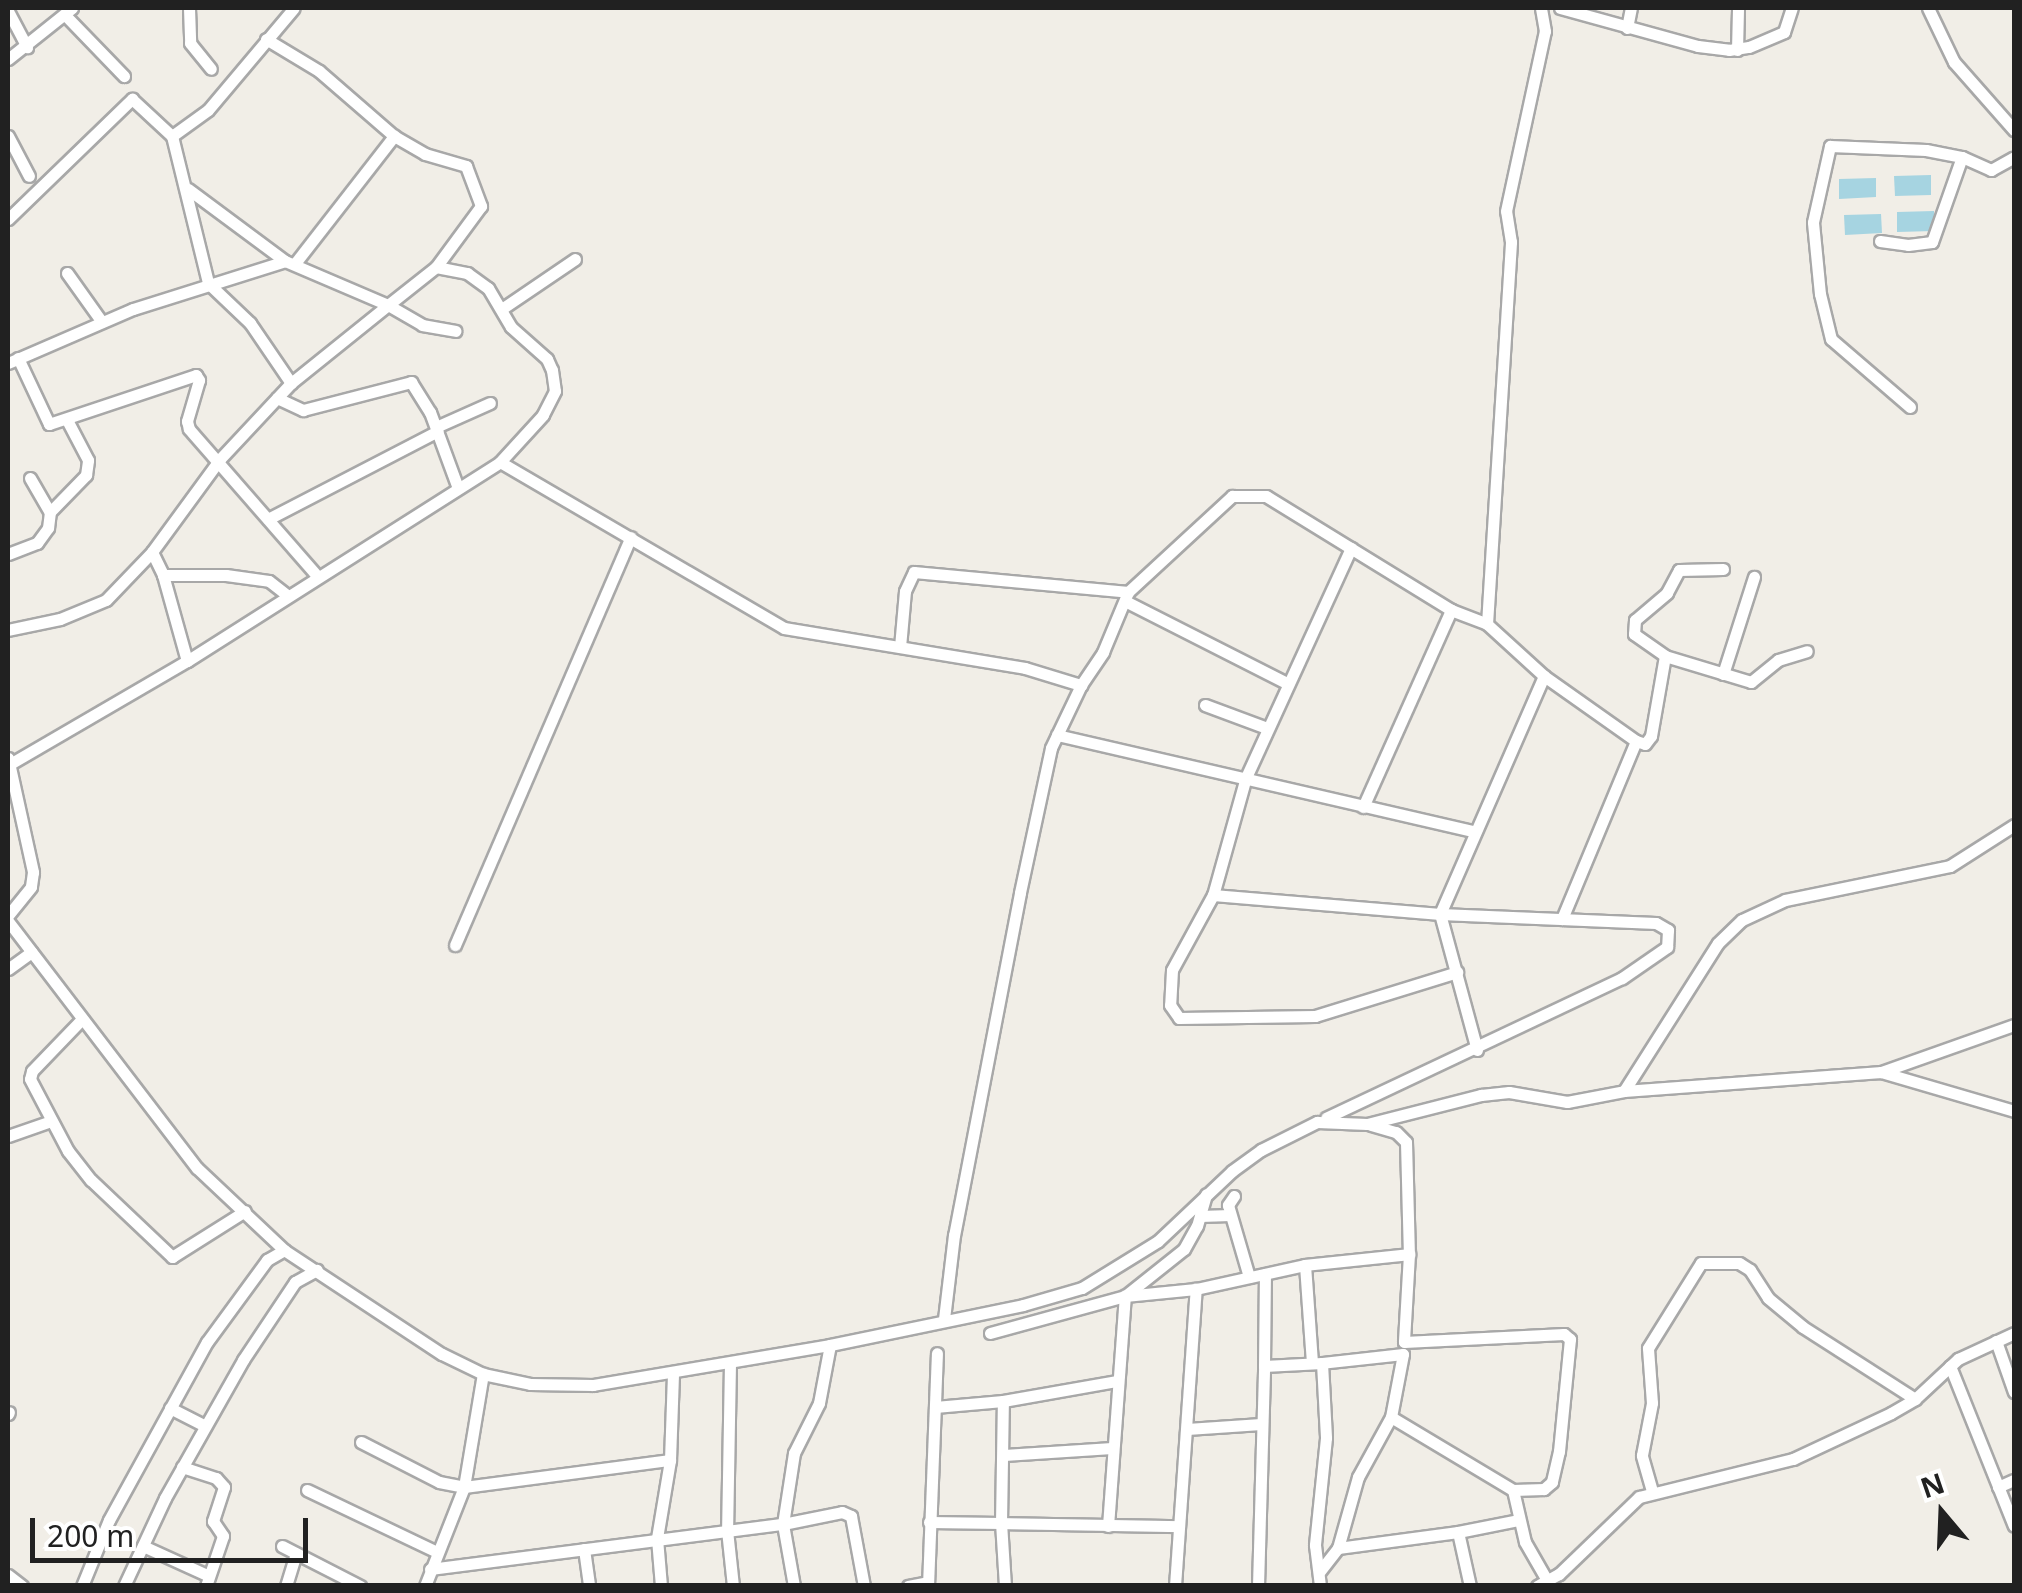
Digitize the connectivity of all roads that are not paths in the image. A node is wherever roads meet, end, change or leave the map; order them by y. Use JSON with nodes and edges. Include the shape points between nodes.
{"nodes":[{"id":1,"x":187,"y":8,"type":"edge"},
{"id":2,"x":294,"y":8,"type":"edge"},
{"id":3,"x":1541,"y":8,"type":"edge"},
{"id":4,"x":1560,"y":8,"type":"edge"},
{"id":5,"x":1631,"y":8,"type":"edge"},
{"id":6,"x":1738,"y":8,"type":"edge"},
{"id":7,"x":1792,"y":8,"type":"edge"},
{"id":8,"x":1928,"y":8,"type":"edge"},
{"id":9,"x":8,"y":11,"type":"edge"},
{"id":10,"x":69,"y":11,"type":"edge"},
{"id":11,"x":1627,"y":28,"type":"junction"},
{"id":12,"x":266,"y":39,"type":"junction"},
{"id":13,"x":27,"y":47,"type":"junction"},
{"id":14,"x":1736,"y":50,"type":"junction"},
{"id":15,"x":8,"y":59,"type":"edge"},
{"id":16,"x":211,"y":68,"type":"dead end"},
{"id":17,"x":124,"y":76,"type":"dead end"},
{"id":18,"x":2014,"y":130,"type":"edge"},
{"id":19,"x":8,"y":136,"type":"edge"},
{"id":20,"x":172,"y":136,"type":"junction"},
{"id":21,"x":394,"y":136,"type":"junction"},
{"id":22,"x":1962,"y":157,"type":"junction"},
{"id":23,"x":2014,"y":158,"type":"edge"},
{"id":24,"x":30,"y":176,"type":"dead end"},
{"id":25,"x":186,"y":189,"type":"junction"},
{"id":26,"x":8,"y":219,"type":"edge"},
{"id":27,"x":1880,"y":240,"type":"dead end"},
{"id":28,"x":575,"y":259,"type":"dead end"},
{"id":29,"x":290,"y":261,"type":"junction"},
{"id":30,"x":436,"y":266,"type":"junction"},
{"id":31,"x":67,"y":273,"type":"dead end"},
{"id":32,"x":208,"y":283,"type":"junction"},
{"id":33,"x":388,"y":305,"type":"junction"},
{"id":34,"x":503,"y":308,"type":"junction"},
{"id":35,"x":102,"y":322,"type":"junction"},
{"id":36,"x":455,"y":331,"type":"dead end"},
{"id":37,"x":13,"y":361,"type":"edge"},
{"id":38,"x":291,"y":384,"type":"junction"},
{"id":39,"x":277,"y":398,"type":"junction"},
{"id":40,"x":490,"y":403,"type":"dead end"},
{"id":41,"x":1910,"y":407,"type":"dead end"},
{"id":42,"x":68,"y":420,"type":"junction"},
{"id":43,"x":437,"y":429,"type":"junction"},
{"id":44,"x":220,"y":459,"type":"junction"},
{"id":45,"x":500,"y":462,"type":"junction"},
{"id":46,"x":30,"y":478,"type":"dead end"},
{"id":47,"x":458,"y":488,"type":"junction"},
{"id":48,"x":50,"y":512,"type":"junction"},
{"id":49,"x":268,"y":519,"type":"junction"},
{"id":50,"x":631,"y":538,"type":"junction"},
{"id":51,"x":1352,"y":548,"type":"junction"},
{"id":52,"x":152,"y":552,"type":"junction"},
{"id":53,"x":8,"y":554,"type":"edge"},
{"id":54,"x":1723,"y":569,"type":"dead end"},
{"id":55,"x":163,"y":575,"type":"junction"},
{"id":56,"x":318,"y":577,"type":"junction"},
{"id":57,"x":1754,"y":577,"type":"dead end"},
{"id":58,"x":288,"y":596,"type":"junction"},
{"id":59,"x":1127,"y":597,"type":"junction"},
{"id":60,"x":1451,"y":610,"type":"junction"},
{"id":61,"x":1487,"y":624,"type":"junction"},
{"id":62,"x":8,"y":630,"type":"edge"},
{"id":63,"x":900,"y":647,"type":"junction"},
{"id":64,"x":1807,"y":651,"type":"dead end"},
{"id":65,"x":1665,"y":656,"type":"junction"},
{"id":66,"x":188,"y":661,"type":"junction"},
{"id":67,"x":1723,"y":674,"type":"junction"},
{"id":68,"x":1544,"y":676,"type":"junction"},
{"id":69,"x":1287,"y":683,"type":"junction"},
{"id":70,"x":1081,"y":686,"type":"junction"},
{"id":71,"x":1205,"y":705,"type":"dead end"},
{"id":72,"x":1266,"y":728,"type":"junction"},
{"id":73,"x":1056,"y":735,"type":"junction"},
{"id":74,"x":1636,"y":740,"type":"junction"},
{"id":75,"x":9,"y":761,"type":"edge"},
{"id":76,"x":1246,"y":777,"type":"junction"},
{"id":77,"x":1363,"y":807,"type":"junction"},
{"id":78,"x":2014,"y":826,"type":"edge"},
{"id":79,"x":1474,"y":831,"type":"junction"},
{"id":80,"x":1213,"y":895,"type":"junction"},
{"id":81,"x":1440,"y":914,"type":"junction"},
{"id":82,"x":8,"y":918,"type":"edge"},
{"id":83,"x":1562,"y":919,"type":"junction"},
{"id":84,"x":455,"y":945,"type":"dead end"},
{"id":85,"x":31,"y":952,"type":"junction"},
{"id":86,"x":8,"y":970,"type":"edge"},
{"id":87,"x":1457,"y":972,"type":"junction"},
{"id":88,"x":82,"y":1018,"type":"junction"},
{"id":89,"x":2014,"y":1025,"type":"edge"},
{"id":90,"x":1477,"y":1050,"type":"junction"},
{"id":91,"x":1881,"y":1072,"type":"junction"},
{"id":92,"x":1624,"y":1090,"type":"junction"},
{"id":93,"x":2014,"y":1111,"type":"edge"},
{"id":94,"x":51,"y":1121,"type":"junction"},
{"id":95,"x":1317,"y":1122,"type":"junction"},
{"id":96,"x":1367,"y":1124,"type":"junction"},
{"id":97,"x":8,"y":1136,"type":"edge"},
{"id":98,"x":1206,"y":1194,"type":"junction"},
{"id":99,"x":1234,"y":1196,"type":"dead end"},
{"id":100,"x":244,"y":1211,"type":"junction"},
{"id":101,"x":1230,"y":1215,"type":"junction"},
{"id":102,"x":1200,"y":1216,"type":"junction"},
{"id":103,"x":284,"y":1250,"type":"junction"},
{"id":104,"x":1410,"y":1254,"type":"junction"},
{"id":105,"x":1305,"y":1265,"type":"junction"},
{"id":106,"x":317,"y":1270,"type":"junction"},
{"id":107,"x":1264,"y":1274,"type":"junction"},
{"id":108,"x":1249,"y":1277,"type":"junction"},
{"id":109,"x":1196,"y":1289,"type":"junction"},
{"id":110,"x":1125,"y":1296,"type":"junction"},
{"id":111,"x":944,"y":1319,"type":"junction"},
{"id":112,"x":990,"y":1333,"type":"dead end"},
{"id":113,"x":2014,"y":1334,"type":"edge"},
{"id":114,"x":1996,"y":1341,"type":"junction"},
{"id":115,"x":830,"y":1345,"type":"junction"},
{"id":116,"x":1404,"y":1348,"type":"junction"},
{"id":117,"x":937,"y":1353,"type":"dead end"},
{"id":118,"x":730,"y":1362,"type":"junction"},
{"id":119,"x":1317,"y":1363,"type":"junction"},
{"id":120,"x":1264,"y":1366,"type":"junction"},
{"id":121,"x":1950,"y":1366,"type":"junction"},
{"id":122,"x":672,"y":1373,"type":"junction"},
{"id":123,"x":483,"y":1374,"type":"junction"},
{"id":124,"x":1118,"y":1381,"type":"junction"},
{"id":125,"x":2014,"y":1392,"type":"edge"},
{"id":126,"x":1915,"y":1399,"type":"junction"},
{"id":127,"x":1003,"y":1402,"type":"junction"},
{"id":128,"x":936,"y":1407,"type":"junction"},
{"id":129,"x":170,"y":1408,"type":"junction"},
{"id":130,"x":1391,"y":1417,"type":"junction"},
{"id":131,"x":1261,"y":1424,"type":"junction"},
{"id":132,"x":204,"y":1425,"type":"junction"},
{"id":133,"x":1186,"y":1429,"type":"junction"},
{"id":134,"x":361,"y":1442,"type":"dead end"},
{"id":135,"x":1112,"y":1448,"type":"junction"},
{"id":136,"x":1004,"y":1455,"type":"junction"},
{"id":137,"x":670,"y":1460,"type":"junction"},
{"id":138,"x":182,"y":1468,"type":"junction"},
{"id":139,"x":2014,"y":1480,"type":"edge"},
{"id":140,"x":1998,"y":1486,"type":"junction"},
{"id":141,"x":464,"y":1487,"type":"junction"},
{"id":142,"x":307,"y":1490,"type":"dead end"},
{"id":143,"x":1513,"y":1490,"type":"junction"},
{"id":144,"x":1652,"y":1491,"type":"junction"},
{"id":145,"x":1518,"y":1520,"type":"junction"},
{"id":146,"x":929,"y":1522,"type":"junction"},
{"id":147,"x":2014,"y":1522,"type":"edge"},
{"id":148,"x":783,"y":1524,"type":"junction"},
{"id":149,"x":1006,"y":1524,"type":"junction"},
{"id":150,"x":1108,"y":1526,"type":"junction"},
{"id":151,"x":1177,"y":1526,"type":"junction"},
{"id":152,"x":727,"y":1530,"type":"junction"},
{"id":153,"x":1458,"y":1532,"type":"junction"},
{"id":154,"x":657,"y":1538,"type":"junction"},
{"id":155,"x":143,"y":1546,"type":"junction"},
{"id":156,"x":282,"y":1546,"type":"dead end"},
{"id":157,"x":1338,"y":1548,"type":"junction"},
{"id":158,"x":584,"y":1549,"type":"junction"},
{"id":159,"x":435,"y":1551,"type":"junction"},
{"id":160,"x":296,"y":1553,"type":"junction"},
{"id":161,"x":430,"y":1569,"type":"junction"},
{"id":162,"x":1320,"y":1571,"type":"junction"},
{"id":163,"x":8,"y":1575,"type":"edge"},
{"id":164,"x":207,"y":1581,"type":"edge"},
{"id":165,"x":928,"y":1584,"type":"edge"},
{"id":166,"x":1543,"y":1584,"type":"edge"},
{"id":167,"x":358,"y":1585,"type":"edge"},
{"id":168,"x":22,"y":1586,"type":"edge"},
{"id":169,"x":82,"y":1586,"type":"edge"},
{"id":170,"x":124,"y":1586,"type":"edge"},
{"id":171,"x":286,"y":1586,"type":"edge"},
{"id":172,"x":425,"y":1586,"type":"edge"},
{"id":173,"x":589,"y":1586,"type":"edge"},
{"id":174,"x":661,"y":1586,"type":"edge"},
{"id":175,"x":733,"y":1586,"type":"edge"},
{"id":176,"x":794,"y":1586,"type":"edge"},
{"id":177,"x":864,"y":1586,"type":"edge"},
{"id":178,"x":908,"y":1586,"type":"edge"},
{"id":179,"x":1005,"y":1586,"type":"edge"},
{"id":180,"x":1175,"y":1586,"type":"edge"},
{"id":181,"x":1258,"y":1586,"type":"edge"},
{"id":182,"x":1320,"y":1586,"type":"edge"},
{"id":183,"x":1470,"y":1586,"type":"edge"}],
"edges":[{"from":1,"to":16,"type":"street","via":[[190,43]]},
{"from":2,"to":12,"type":"street"},
{"from":3,"to":61,"type":"street","via":[[1545,31],[1506,211],[1511,242]]},
{"from":4,"to":11,"type":"street"},
{"from":5,"to":11,"type":"street"},
{"from":6,"to":14,"type":"street"},
{"from":7,"to":14,"type":"street","via":[[1784,32]]},
{"from":8,"to":18,"type":"street","via":[[1954,62]]},
{"from":9,"to":13,"type":"street"},
{"from":10,"to":13,"type":"street"},
{"from":10,"to":17,"type":"street"},
{"from":11,"to":14,"type":"street"},
{"from":12,"to":20,"type":"street","via":[[208,110]]},
{"from":12,"to":21,"type":"street","via":[[319,72]]},
{"from":13,"to":15,"type":"street"},
{"from":19,"to":24,"type":"street"},
{"from":20,"to":25,"type":"street"},
{"from":20,"to":26,"type":"street","via":[[129,100]]},
{"from":21,"to":29,"type":"street"},
{"from":21,"to":30,"type":"street","via":[[425,154],[463,164],[482,199]]},
{"from":22,"to":23,"type":"street","via":[[1991,170]]},
{"from":22,"to":27,"type":"street","via":[[1932,242]]},
{"from":22,"to":41,"type":"street","via":[[1830,146],[1813,222],[1831,339]]},
{"from":25,"to":29,"type":"street"},
{"from":25,"to":32,"type":"street"},
{"from":28,"to":34,"type":"street"},
{"from":29,"to":32,"type":"street"},
{"from":29,"to":33,"type":"street"},
{"from":30,"to":33,"type":"street"},
{"from":30,"to":34,"type":"street","via":[[467,273]]},
{"from":31,"to":35,"type":"street"},
{"from":32,"to":35,"type":"street"},
{"from":32,"to":38,"type":"street","via":[[278,358]]},
{"from":33,"to":36,"type":"street","via":[[422,324]]},
{"from":33,"to":38,"type":"street"},
{"from":34,"to":45,"type":"street","via":[[514,331],[546,359],[555,391],[543,416]]},
{"from":35,"to":37,"type":"street"},
{"from":37,"to":42,"type":"street","via":[[46,422]]},
{"from":38,"to":39,"type":"street"},
{"from":39,"to":43,"type":"street","via":[[303,410],[412,382]]},
{"from":39,"to":44,"type":"street"},
{"from":40,"to":43,"type":"street"},
{"from":42,"to":44,"type":"street","via":[[192,373],[198,380],[187,425]]},
{"from":42,"to":48,"type":"street","via":[[89,465]]},
{"from":43,"to":47,"type":"street"},
{"from":43,"to":49,"type":"street"},
{"from":44,"to":49,"type":"street"},
{"from":44,"to":52,"type":"street"},
{"from":45,"to":47,"type":"street"},
{"from":45,"to":50,"type":"street"},
{"from":46,"to":48,"type":"street"},
{"from":47,"to":56,"type":"street"},
{"from":48,"to":53,"type":"street","via":[[37,543]]},
{"from":49,"to":56,"type":"street"},
{"from":50,"to":63,"type":"street","via":[[784,628]]},
{"from":50,"to":84,"type":"street"},
{"from":51,"to":59,"type":"street","via":[[1273,500],[1243,493],[1204,517]]},
{"from":51,"to":60,"type":"street"},
{"from":51,"to":69,"type":"street"},
{"from":52,"to":55,"type":"street"},
{"from":52,"to":62,"type":"street","via":[[96,605]]},
{"from":54,"to":65,"type":"street","via":[[1679,570],[1668,593],[1635,620],[1634,634]]},
{"from":55,"to":58,"type":"street","via":[[269,581]]},
{"from":55,"to":66,"type":"street"},
{"from":56,"to":58,"type":"street"},
{"from":57,"to":67,"type":"street"},
{"from":58,"to":66,"type":"street"},
{"from":59,"to":63,"type":"street","via":[[914,572]]},
{"from":59,"to":69,"type":"street"},
{"from":59,"to":70,"type":"street"},
{"from":60,"to":61,"type":"street"},
{"from":60,"to":77,"type":"street"},
{"from":61,"to":68,"type":"street"},
{"from":63,"to":70,"type":"street","via":[[1025,668]]},
{"from":64,"to":67,"type":"street","via":[[1778,660],[1751,682]]},
{"from":65,"to":67,"type":"street"},
{"from":65,"to":74,"type":"street","via":[[1652,736],[1645,744]]},
{"from":66,"to":75,"type":"street"},
{"from":68,"to":74,"type":"street"},
{"from":68,"to":79,"type":"street"},
{"from":69,"to":72,"type":"street"},
{"from":70,"to":73,"type":"street"},
{"from":71,"to":72,"type":"street"},
{"from":72,"to":76,"type":"street"},
{"from":73,"to":76,"type":"street"},
{"from":73,"to":111,"type":"street","via":[[954,1235]]},
{"from":74,"to":83,"type":"street"},
{"from":75,"to":82,"type":"street","via":[[34,872]]},
{"from":76,"to":77,"type":"street"},
{"from":76,"to":80,"type":"street"},
{"from":77,"to":79,"type":"street"},
{"from":78,"to":92,"type":"street","via":[[1950,866],[1785,900],[1742,920],[1718,943]]},
{"from":79,"to":81,"type":"street"},
{"from":80,"to":81,"type":"street"},
{"from":80,"to":87,"type":"street","via":[[1172,970],[1170,1005],[1179,1018],[1315,1016]]},
{"from":81,"to":83,"type":"street"},
{"from":81,"to":87,"type":"street"},
{"from":82,"to":85,"type":"street"},
{"from":83,"to":90,"type":"street","via":[[1656,923],[1670,939],[1622,978]]},
{"from":85,"to":86,"type":"street"},
{"from":85,"to":88,"type":"street"},
{"from":87,"to":90,"type":"street"},
{"from":88,"to":94,"type":"street","via":[[32,1071]]},
{"from":88,"to":100,"type":"street","via":[[197,1168]]},
{"from":89,"to":91,"type":"street"},
{"from":90,"to":95,"type":"street"},
{"from":91,"to":92,"type":"street"},
{"from":91,"to":93,"type":"street"},
{"from":92,"to":96,"type":"street","via":[[1567,1102],[1481,1094]]},
{"from":94,"to":97,"type":"street"},
{"from":94,"to":100,"type":"street","via":[[91,1180],[166,1255],[180,1254]]},
{"from":95,"to":96,"type":"street"},
{"from":95,"to":98,"type":"street","via":[[1261,1150]]},
{"from":96,"to":104,"type":"street","via":[[1406,1142]]},
{"from":98,"to":102,"type":"street"},
{"from":98,"to":111,"type":"street","via":[[1158,1241],[1082,1288]]},
{"from":99,"to":101,"type":"street"},
{"from":100,"to":103,"type":"street"},
{"from":101,"to":102,"type":"street"},
{"from":101,"to":108,"type":"street"},
{"from":102,"to":110,"type":"street","via":[[1184,1250]]},
{"from":103,"to":106,"type":"street"},
{"from":103,"to":129,"type":"street","via":[[246,1286]]},
{"from":104,"to":105,"type":"street"},
{"from":104,"to":116,"type":"street"},
{"from":105,"to":107,"type":"street"},
{"from":105,"to":119,"type":"street"},
{"from":106,"to":123,"type":"street"},
{"from":106,"to":132,"type":"street","via":[[295,1282]]},
{"from":107,"to":108,"type":"street"},
{"from":107,"to":120,"type":"street"},
{"from":108,"to":109,"type":"street"},
{"from":109,"to":110,"type":"street"},
{"from":109,"to":133,"type":"street"},
{"from":110,"to":112,"type":"street"},
{"from":110,"to":124,"type":"street"},
{"from":111,"to":115,"type":"street"},
{"from":113,"to":114,"type":"street"},
{"from":114,"to":121,"type":"street"},
{"from":114,"to":125,"type":"street"},
{"from":115,"to":118,"type":"street"},
{"from":115,"to":148,"type":"street","via":[[819,1403],[794,1453]]},
{"from":116,"to":119,"type":"street"},
{"from":116,"to":130,"type":"street"},
{"from":116,"to":143,"type":"street","via":[[1568,1335],[1552,1482],[1544,1489]]},
{"from":117,"to":128,"type":"street"},
{"from":118,"to":122,"type":"street"},
{"from":118,"to":152,"type":"street"},
{"from":119,"to":120,"type":"street"},
{"from":119,"to":162,"type":"street","via":[[1326,1438],[1315,1545]]},
{"from":120,"to":131,"type":"street"},
{"from":121,"to":126,"type":"street"},
{"from":121,"to":140,"type":"street"},
{"from":122,"to":123,"type":"street","via":[[562,1386]]},
{"from":122,"to":137,"type":"street"},
{"from":123,"to":141,"type":"street"},
{"from":124,"to":127,"type":"street"},
{"from":124,"to":135,"type":"street"},
{"from":126,"to":144,"type":"street","via":[[1774,1466]]},
{"from":126,"to":144,"type":"street","via":[[1803,1326],[1768,1298],[1740,1262],[1701,1264],[1648,1348],[1652,1403],[1642,1455]]},
{"from":127,"to":128,"type":"street"},
{"from":127,"to":136,"type":"street"},
{"from":128,"to":146,"type":"street"},
{"from":129,"to":132,"type":"street"},
{"from":129,"to":169,"type":"street","via":[[109,1520]]},
{"from":130,"to":143,"type":"street"},
{"from":130,"to":157,"type":"street","via":[[1358,1477]]},
{"from":131,"to":133,"type":"street"},
{"from":131,"to":181,"type":"street"},
{"from":132,"to":138,"type":"street"},
{"from":133,"to":151,"type":"street"},
{"from":134,"to":141,"type":"street","via":[[439,1482]]},
{"from":135,"to":136,"type":"street"},
{"from":135,"to":150,"type":"street"},
{"from":136,"to":149,"type":"street"},
{"from":137,"to":141,"type":"street"},
{"from":137,"to":154,"type":"street"},
{"from":138,"to":155,"type":"street"},
{"from":138,"to":164,"type":"street","via":[[224,1486],[213,1521],[223,1536]]},
{"from":139,"to":140,"type":"street"},
{"from":140,"to":147,"type":"street"},
{"from":141,"to":159,"type":"street"},
{"from":142,"to":159,"type":"street"},
{"from":143,"to":145,"type":"street"},
{"from":144,"to":166,"type":"street"},
{"from":145,"to":153,"type":"street"},
{"from":145,"to":166,"type":"street"},
{"from":146,"to":149,"type":"street"},
{"from":146,"to":165,"type":"street"},
{"from":148,"to":152,"type":"street"},
{"from":148,"to":176,"type":"street"},
{"from":148,"to":177,"type":"street","via":[[848,1512]]},
{"from":149,"to":150,"type":"street"},
{"from":149,"to":179,"type":"street"},
{"from":150,"to":151,"type":"street"},
{"from":151,"to":180,"type":"street"},
{"from":152,"to":154,"type":"street"},
{"from":152,"to":175,"type":"street"},
{"from":153,"to":157,"type":"street"},
{"from":153,"to":183,"type":"street"},
{"from":154,"to":158,"type":"street"},
{"from":154,"to":174,"type":"street"},
{"from":155,"to":164,"type":"street"},
{"from":155,"to":170,"type":"street"},
{"from":156,"to":160,"type":"street"},
{"from":157,"to":162,"type":"street"},
{"from":158,"to":161,"type":"street"},
{"from":158,"to":173,"type":"street"},
{"from":159,"to":161,"type":"street"},
{"from":160,"to":167,"type":"street"},
{"from":160,"to":171,"type":"street"},
{"from":161,"to":172,"type":"street"},
{"from":162,"to":182,"type":"street"},
{"from":163,"to":168,"type":"street"},
{"from":165,"to":178,"type":"street"}]}
